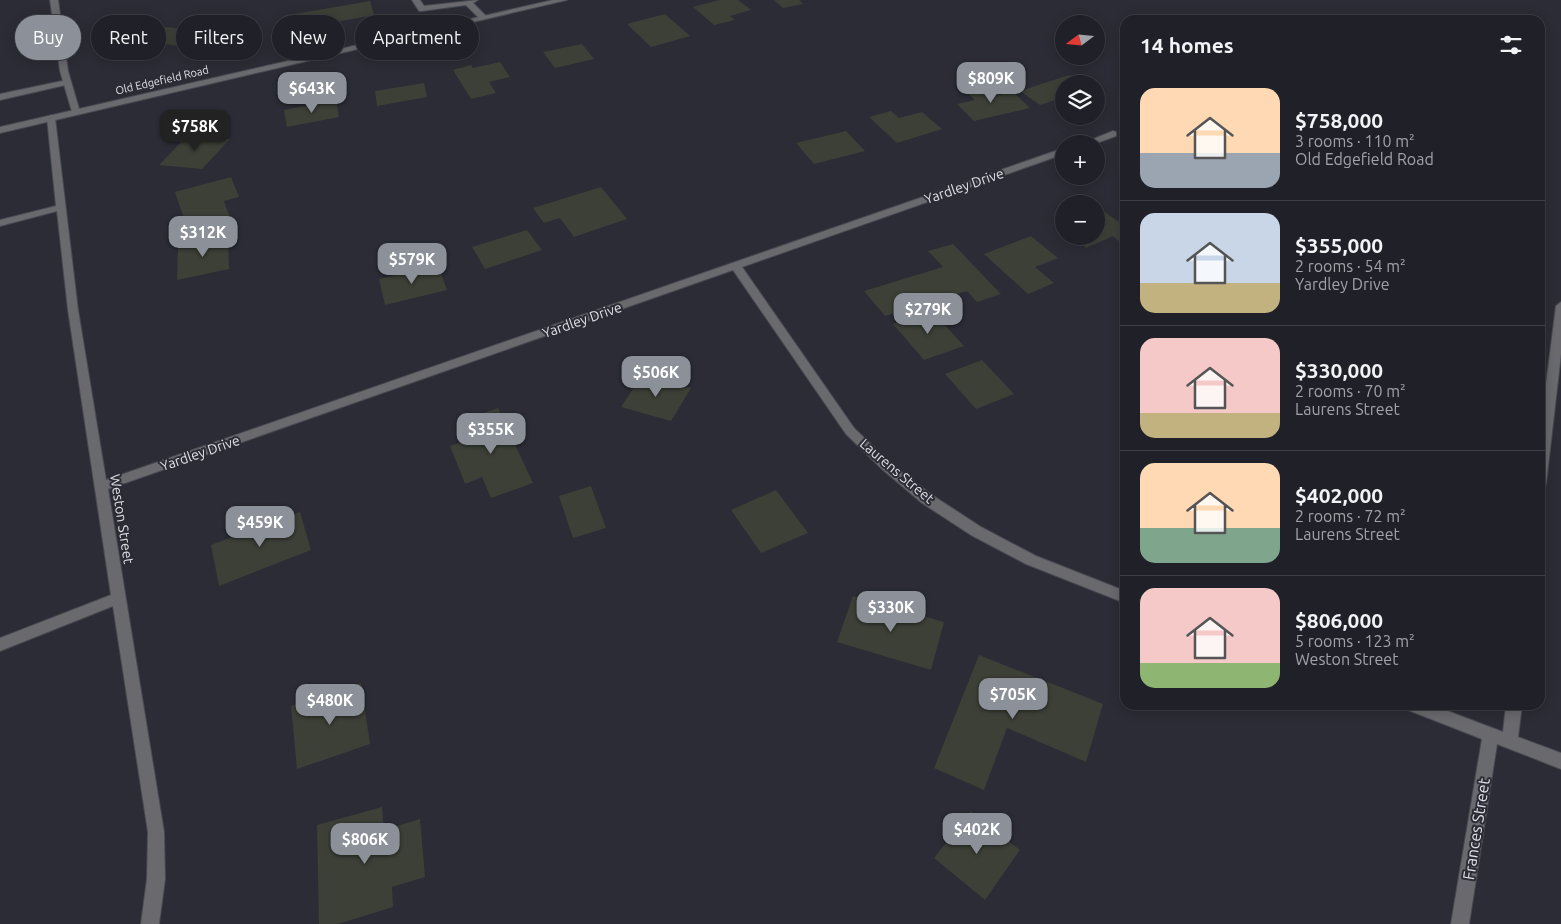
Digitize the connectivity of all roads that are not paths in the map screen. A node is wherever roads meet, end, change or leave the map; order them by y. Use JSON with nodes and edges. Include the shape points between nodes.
{"nodes":[{"id":1,"x":54,"y":0,"type":"edge"},
{"id":2,"x":416,"y":0,"type":"edge"},
{"id":3,"x":563,"y":0,"type":"edge"},
{"id":4,"x":471,"y":1,"type":"edge"},
{"id":5,"x":484,"y":18,"type":"junction"},
{"id":6,"x":67,"y":82,"type":"junction"},
{"id":7,"x":0,"y":97,"type":"edge"},
{"id":8,"x":76,"y":112,"type":"junction"},
{"id":9,"x":51,"y":118,"type":"junction"},
{"id":10,"x":0,"y":130,"type":"edge"},
{"id":11,"x":1113,"y":134,"type":"dead end"},
{"id":12,"x":1105,"y":137,"type":"edge"},
{"id":13,"x":1055,"y":154,"type":"edge"},
{"id":14,"x":62,"y":207,"type":"junction"},
{"id":15,"x":0,"y":223,"type":"edge"},
{"id":16,"x":736,"y":266,"type":"junction"},
{"id":17,"x":1561,"y":306,"type":"edge"},
{"id":18,"x":1545,"y":442,"type":"edge"},
{"id":19,"x":100,"y":487,"type":"junction"},
{"id":20,"x":1120,"y":595,"type":"edge"},
{"id":21,"x":118,"y":598,"type":"junction"},
{"id":22,"x":0,"y":645,"type":"edge"},
{"id":23,"x":1426,"y":710,"type":"edge"},
{"id":24,"x":1513,"y":710,"type":"edge"},
{"id":25,"x":1491,"y":734,"type":"junction"},
{"id":26,"x":1510,"y":741,"type":"junction"},
{"id":27,"x":1561,"y":761,"type":"edge"},
{"id":28,"x":150,"y":924,"type":"edge"},
{"id":29,"x":1460,"y":924,"type":"edge"}],
"edges":[{"from":1,"to":6,"type":"street"},
{"from":2,"to":4,"type":"street","via":[[422,8]]},
{"from":3,"to":5,"type":"street","name":"Old Edgefield Road"},
{"from":4,"to":5,"type":"street"},
{"from":5,"to":8,"type":"street","name":"Old Edgefield Road"},
{"from":6,"to":7,"type":"street"},
{"from":6,"to":8,"type":"street"},
{"from":8,"to":9,"type":"street","name":"Old Edgefield Road"},
{"from":9,"to":10,"type":"street","name":"Old Edgefield Road"},
{"from":9,"to":14,"type":"street","name":"Weston Street"},
{"from":11,"to":12,"type":"street"},
{"from":13,"to":16,"type":"street","name":"Yardley Drive"},
{"from":14,"to":15,"type":"street"},
{"from":14,"to":19,"type":"street","name":"Weston Street","via":[[72,310]]},
{"from":16,"to":19,"type":"street","name":"Yardley Drive"},
{"from":16,"to":20,"type":"street","name":"Laurens Street","via":[[850,431],[886,466],[976,531],[1031,560]]},
{"from":17,"to":18,"type":"street"},
{"from":19,"to":21,"type":"street","name":"Weston Street"},
{"from":21,"to":22,"type":"street"},
{"from":21,"to":28,"type":"street","name":"Weston Street","via":[[156,832],[156,879]]},
{"from":23,"to":25,"type":"street"},
{"from":24,"to":26,"type":"street"},
{"from":25,"to":26,"type":"street"},
{"from":25,"to":29,"type":"street","name":"Frances Street"},
{"from":26,"to":27,"type":"street"}]}
